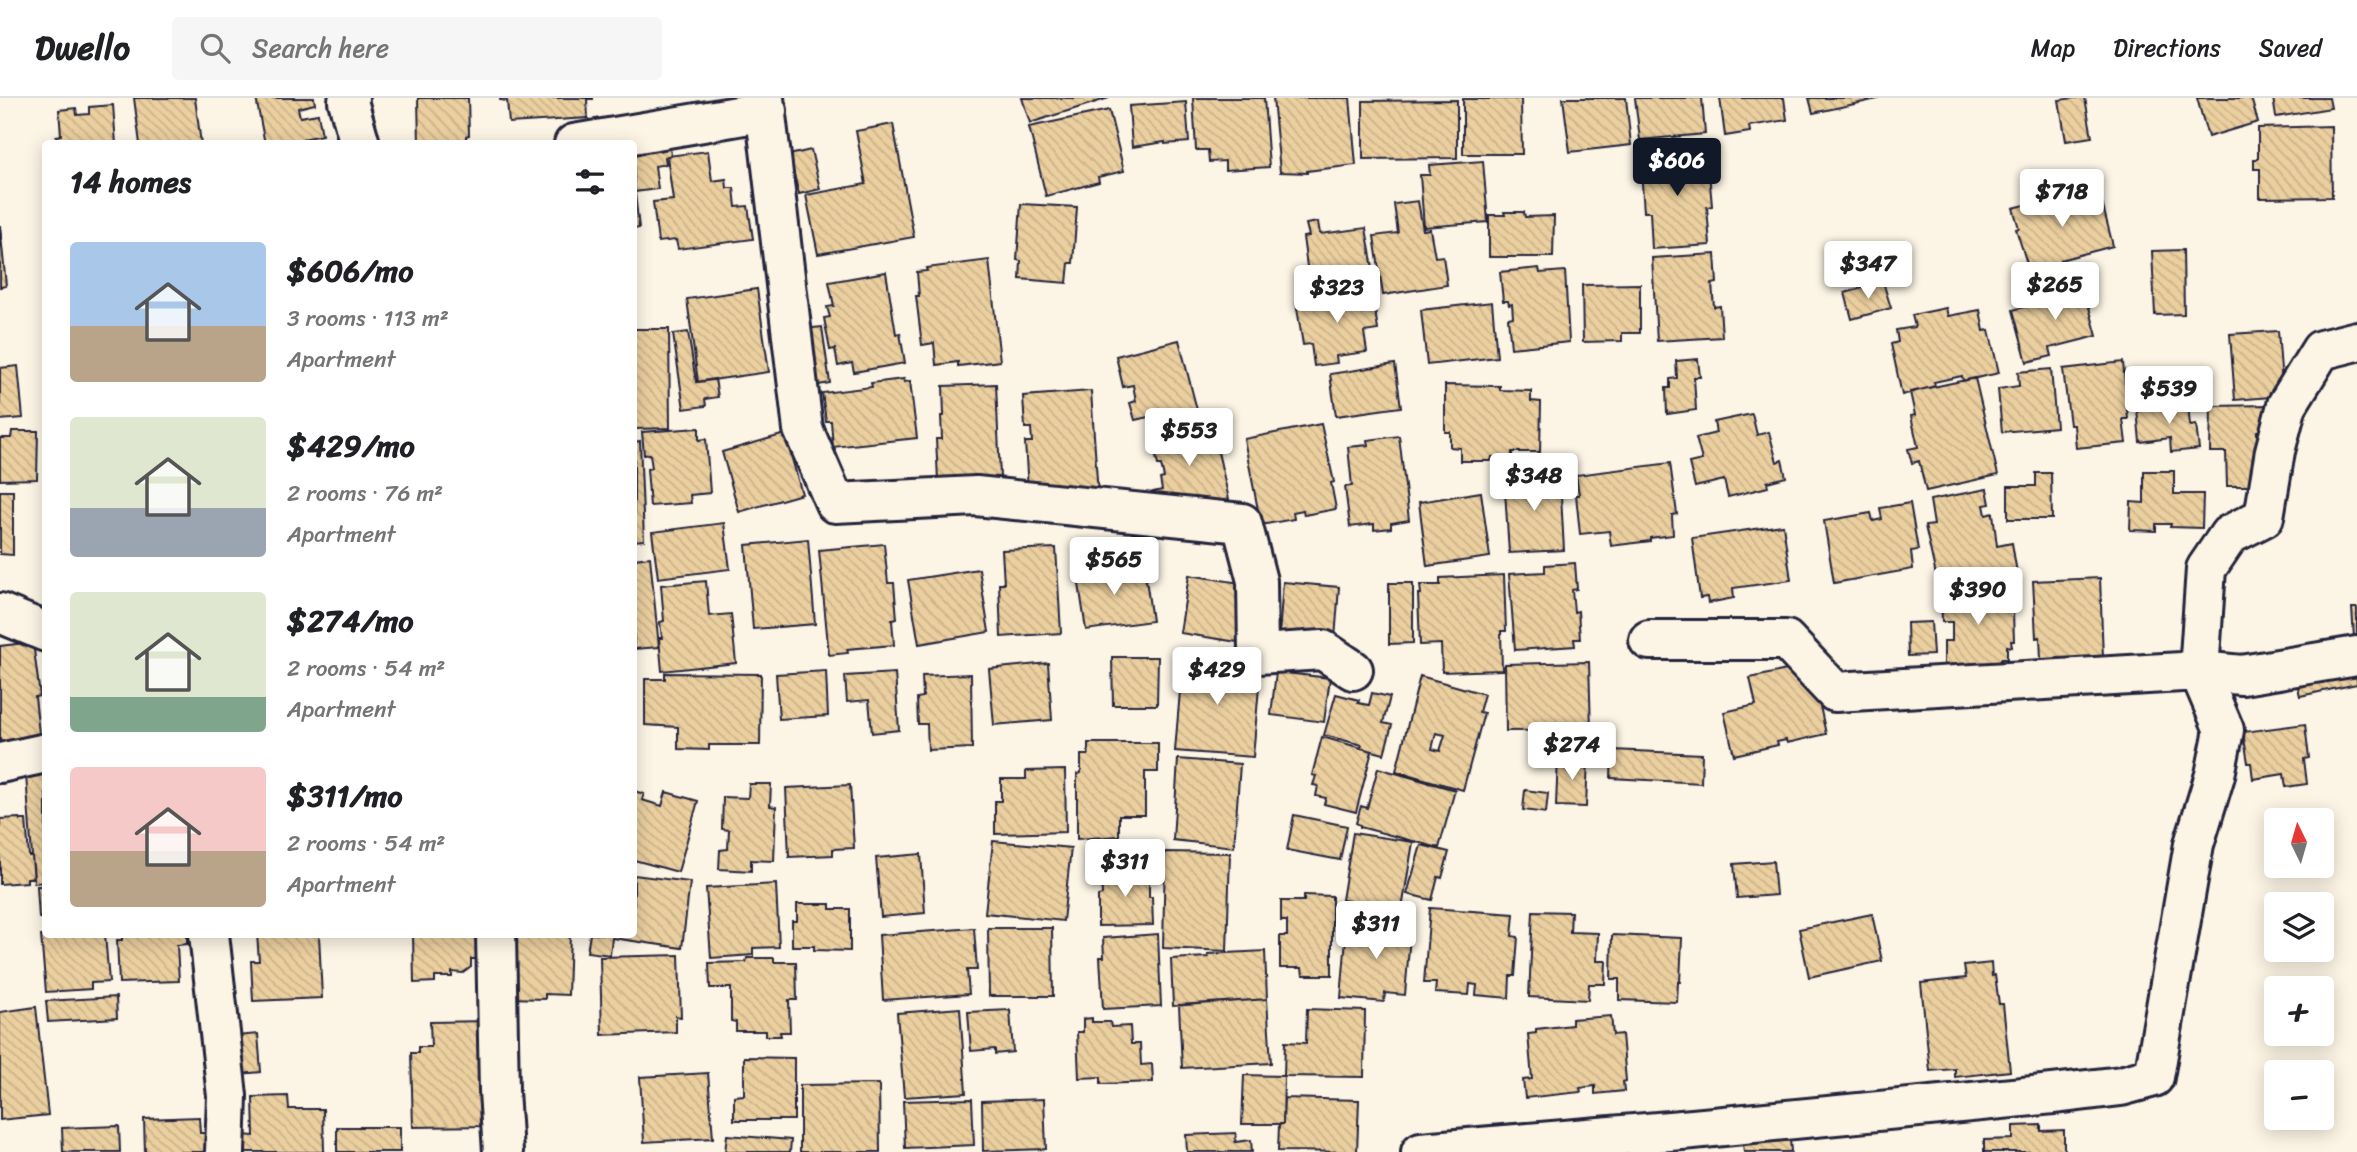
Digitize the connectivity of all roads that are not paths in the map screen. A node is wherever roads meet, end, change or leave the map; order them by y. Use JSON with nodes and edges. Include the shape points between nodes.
{"nodes":[{"id":1,"x":349,"y":98,"type":"edge"},
{"id":2,"x":765,"y":104,"type":"edge"},
{"id":3,"x":359,"y":140,"type":"edge"},
{"id":4,"x":593,"y":140,"type":"edge"},
{"id":5,"x":2357,"y":341,"type":"edge"},
{"id":6,"x":0,"y":613,"type":"edge"},
{"id":7,"x":42,"y":630,"type":"edge"},
{"id":8,"x":1649,"y":640,"type":"dead end"},
{"id":9,"x":2357,"y":656,"type":"edge"},
{"id":10,"x":1353,"y":670,"type":"dead end"},
{"id":11,"x":2199,"y":671,"type":"junction"},
{"id":12,"x":42,"y":755,"type":"edge"},
{"id":13,"x":0,"y":763,"type":"edge"},
{"id":14,"x":209,"y":938,"type":"edge"},
{"id":15,"x":496,"y":938,"type":"edge"},
{"id":16,"x":1433,"y":1151,"type":"edge"},
{"id":17,"x":225,"y":1152,"type":"edge"},
{"id":18,"x":503,"y":1152,"type":"edge"}],
"edges":[{"from":1,"to":3,"type":"street"},
{"from":2,"to":4,"type":"street"},
{"from":2,"to":10,"type":"street","via":[[803,429],[835,503],[976,496],[1242,523],[1257,581],[1258,654],[1323,650]]},
{"from":5,"to":11,"type":"street","via":[[2321,350],[2287,405],[2264,517],[2229,535],[2206,569]]},
{"from":6,"to":7,"type":"street"},
{"from":8,"to":11,"type":"street","via":[[1786,640],[1835,692]]},
{"from":9,"to":11,"type":"street","via":[[2242,675]]},
{"from":11,"to":16,"type":"street","via":[[2224,730],[2216,775],[2194,845],[2154,1077],[2053,1094]]},
{"from":12,"to":13,"type":"street"},
{"from":14,"to":17,"type":"street","via":[[227,1096]]},
{"from":15,"to":18,"type":"street"}]}
